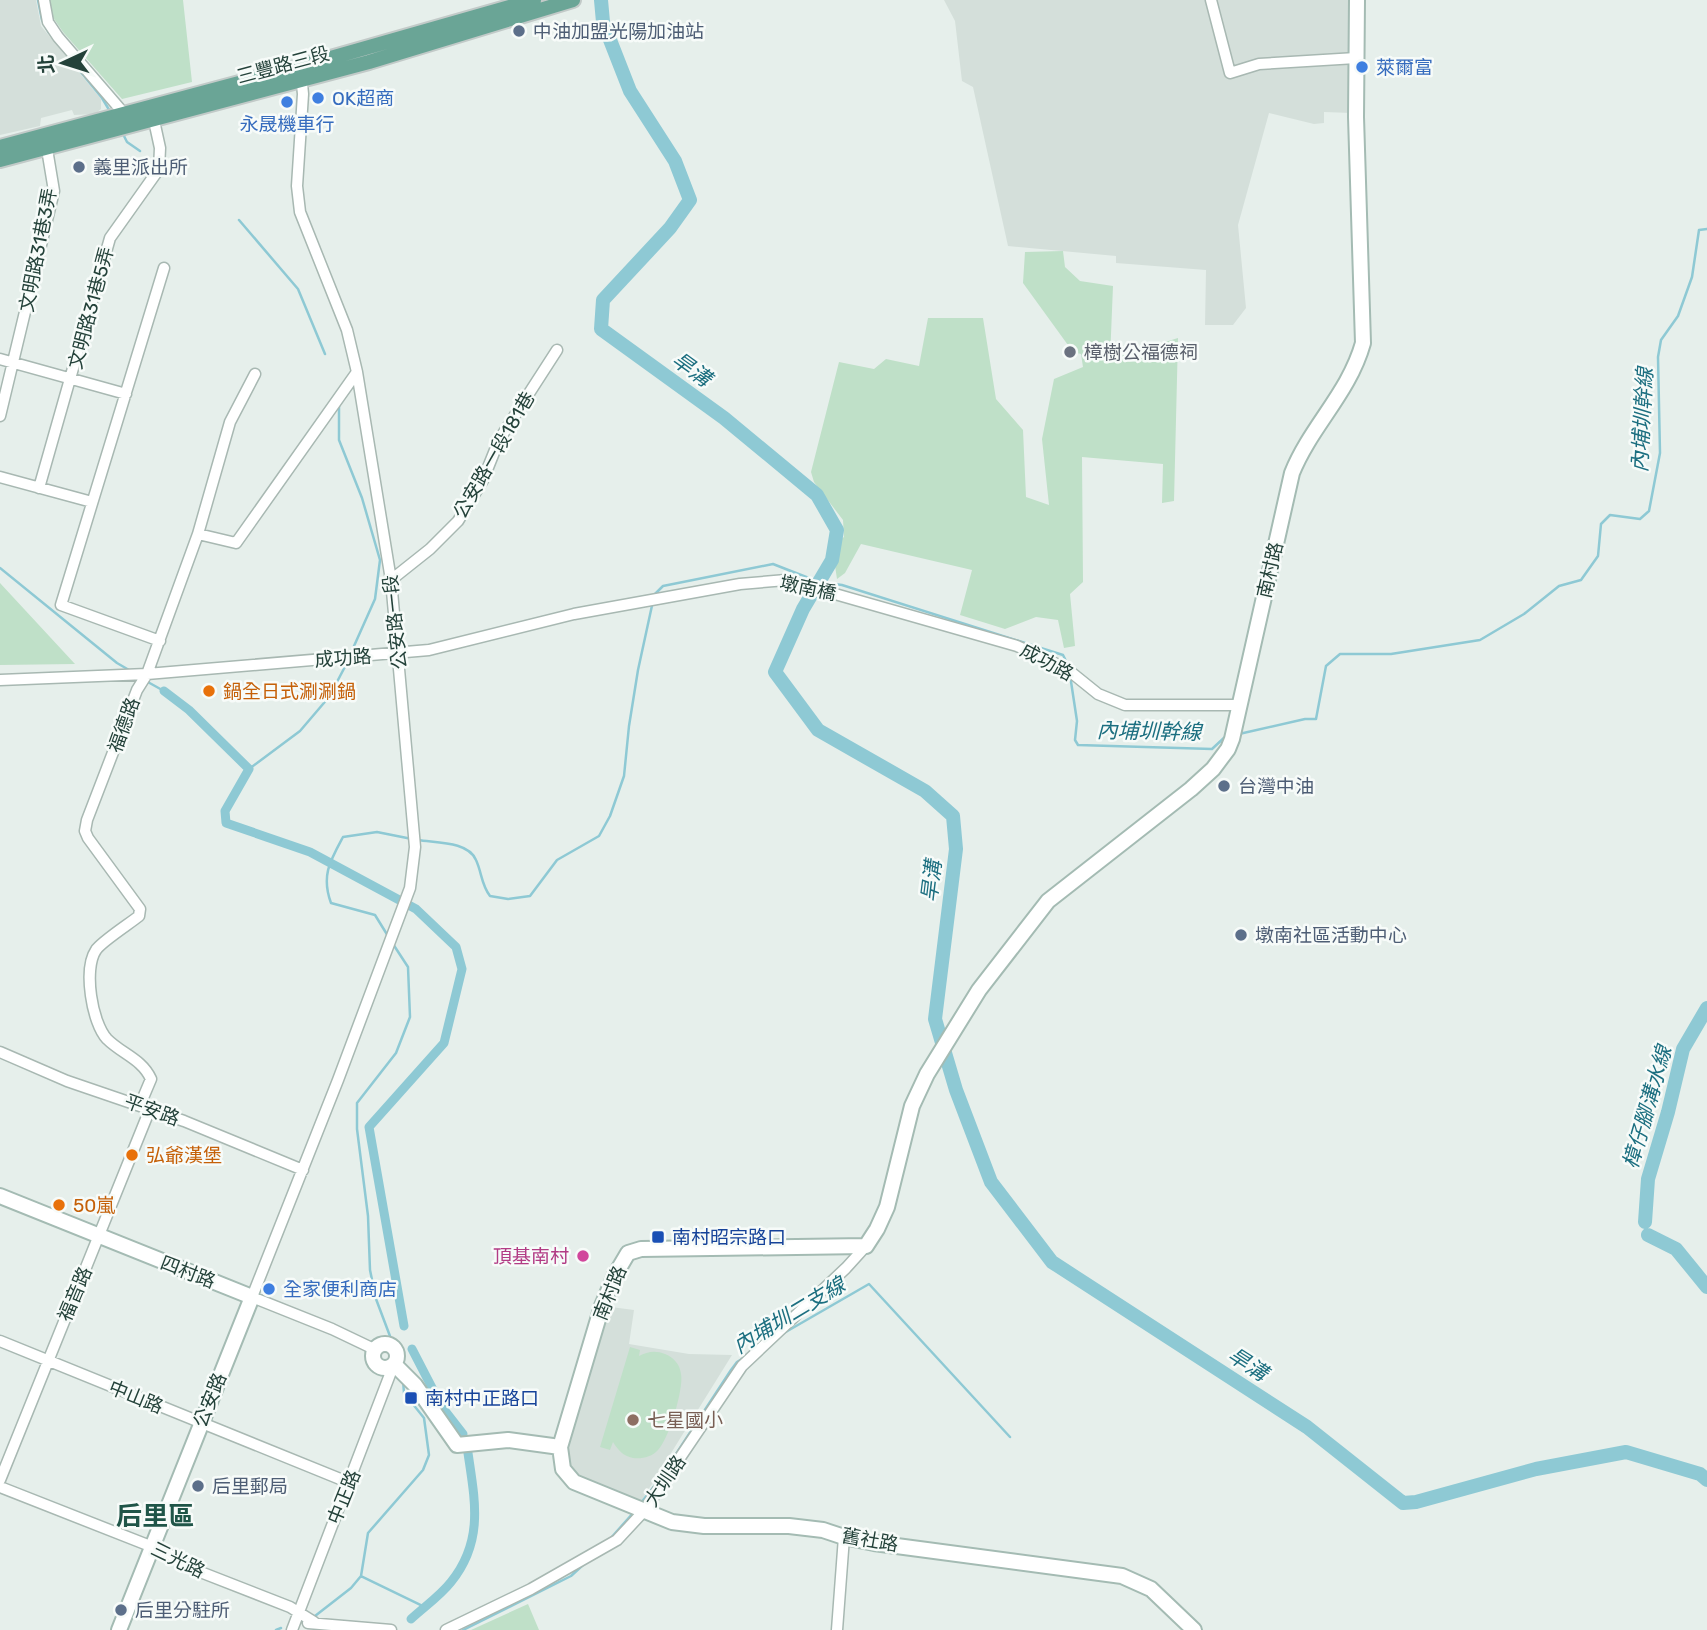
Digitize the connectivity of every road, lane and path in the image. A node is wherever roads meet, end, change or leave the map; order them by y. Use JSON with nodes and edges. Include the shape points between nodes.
{"nodes":[{"id":1,"x":44,"y":0,"type":"edge"},
{"id":2,"x":534,"y":0,"type":"edge"},
{"id":3,"x":1211,"y":0,"type":"edge"},
{"id":4,"x":1357,"y":0,"type":"edge"},
{"id":5,"x":566,"y":1,"type":"edge"},
{"id":6,"x":1356,"y":58,"type":"junction"},
{"id":7,"x":301,"y":73,"type":"junction"},
{"id":8,"x":152,"y":112,"type":"junction"},
{"id":9,"x":128,"y":118,"type":"junction"},
{"id":10,"x":46,"y":141,"type":"junction"},
{"id":11,"x":0,"y":147,"type":"edge"},
{"id":12,"x":0,"y":160,"type":"edge"},
{"id":13,"x":164,"y":268,"type":"dead end"},
{"id":14,"x":557,"y":350,"type":"dead end"},
{"id":15,"x":0,"y":359,"type":"edge"},
{"id":16,"x":14,"y":363,"type":"junction"},
{"id":17,"x":357,"y":372,"type":"junction"},
{"id":18,"x":255,"y":374,"type":"dead end"},
{"id":19,"x":71,"y":379,"type":"junction"},
{"id":20,"x":126,"y":394,"type":"junction"},
{"id":21,"x":0,"y":416,"type":"edge"},
{"id":22,"x":0,"y":477,"type":"edge"},
{"id":23,"x":39,"y":488,"type":"junction"},
{"id":24,"x":92,"y":502,"type":"junction"},
{"id":25,"x":198,"y":534,"type":"junction"},
{"id":26,"x":391,"y":580,"type":"junction"},
{"id":27,"x":763,"y":580,"type":"joint"},
{"id":28,"x":852,"y":598,"type":"joint"},
{"id":29,"x":160,"y":641,"type":"junction"},
{"id":30,"x":398,"y":653,"type":"junction"},
{"id":31,"x":147,"y":674,"type":"junction"},
{"id":32,"x":0,"y":680,"type":"edge"},
{"id":33,"x":1241,"y":705,"type":"junction"},
{"id":34,"x":0,"y":1052,"type":"edge"},
{"id":35,"x":145,"y":1107,"type":"junction"},
{"id":36,"x":303,"y":1170,"type":"junction"},
{"id":37,"x":0,"y":1196,"type":"edge"},
{"id":38,"x":100,"y":1237,"type":"junction"},
{"id":39,"x":866,"y":1246,"type":"junction"},
{"id":40,"x":252,"y":1297,"type":"junction"},
{"id":41,"x":0,"y":1341,"type":"edge"},
{"id":42,"x":382,"y":1347,"type":"joint"},
{"id":43,"x":49,"y":1362,"type":"junction"},
{"id":44,"x":394,"y":1364,"type":"junction"},
{"id":45,"x":201,"y":1423,"type":"junction"},
{"id":46,"x":560,"y":1447,"type":"junction"},
{"id":47,"x":0,"y":1480,"type":"edge"},
{"id":48,"x":349,"y":1483,"type":"junction"},
{"id":49,"x":0,"y":1487,"type":"edge"},
{"id":50,"x":644,"y":1511,"type":"junction"},
{"id":51,"x":844,"y":1537,"type":"junction"},
{"id":52,"x":152,"y":1547,"type":"junction"},
{"id":53,"x":298,"y":1612,"type":"junction"},
{"id":54,"x":314,"y":1622,"type":"junction"},
{"id":55,"x":293,"y":1627,"type":"edge"},
{"id":56,"x":119,"y":1630,"type":"edge"},
{"id":57,"x":391,"y":1630,"type":"edge"},
{"id":58,"x":446,"y":1630,"type":"edge"},
{"id":59,"x":836,"y":1630,"type":"edge"},
{"id":60,"x":1194,"y":1630,"type":"edge"}],
"edges":[{"from":1,"to":9,"type":"street","via":[[48,22],[58,37]]},
{"from":2,"to":7,"type":"main road","name":"三豐路三段"},
{"from":3,"to":6,"type":"street","via":[[1230,73],[1259,64]]},
{"from":4,"to":6,"type":"street","name":"南村路"},
{"from":5,"to":7,"type":"main road","name":"三豐路三段"},
{"from":6,"to":33,"type":"street","name":"南村路","via":[[1363,343],[1357,367],[1292,473]]},
{"from":7,"to":8,"type":"main road","name":"三豐路三段"},
{"from":7,"to":17,"type":"street","name":"公安路一段","via":[[300,212],[347,330]]},
{"from":8,"to":9,"type":"main road","name":"三豐路三段"},
{"from":8,"to":19,"type":"street","name":"文明路31巷5弄","via":[[160,148],[159,169],[110,238]]},
{"from":9,"to":10,"type":"main road","name":"三豐路三段"},
{"from":10,"to":11,"type":"main road","name":"三豐路三段"},
{"from":10,"to":12,"type":"main road","name":"三豐路三段"},
{"from":10,"to":16,"type":"street","name":"文明路31巷3弄","via":[[54,191]]},
{"from":13,"to":20,"type":"street"},
{"from":14,"to":26,"type":"street","name":"公安路一段181巷","via":[[499,440],[483,480],[458,520]]},
{"from":15,"to":16,"type":"street"},
{"from":16,"to":19,"type":"street"},
{"from":16,"to":21,"type":"street","name":"文明路31巷3弄"},
{"from":17,"to":25,"type":"street","via":[[236,543]]},
{"from":17,"to":26,"type":"street","name":"公安路一段"},
{"from":18,"to":25,"type":"street","name":"福德路","via":[[230,422]]},
{"from":19,"to":20,"type":"street"},
{"from":19,"to":23,"type":"street","name":"文明路31巷5弄"},
{"from":20,"to":24,"type":"street"},
{"from":22,"to":23,"type":"street"},
{"from":23,"to":24,"type":"street"},
{"from":24,"to":29,"type":"street","via":[[61,605]]},
{"from":25,"to":29,"type":"street","name":"福德路"},
{"from":26,"to":30,"type":"street","name":"公安路一段"},
{"from":27,"to":28,"type":"street","name":"墩南橋","via":[[786,580]]},
{"from":27,"to":30,"type":"street","name":"成功路"},
{"from":28,"to":33,"type":"street","name":"成功路","via":[[1017,646],[1067,669],[1098,694],[1125,705]]},
{"from":29,"to":31,"type":"street","name":"福德路"},
{"from":30,"to":31,"type":"street","name":"成功路"},
{"from":30,"to":36,"type":"street","name":"公安路一段","via":[[415,847],[410,888]]},
{"from":31,"to":32,"type":"street","name":"成功路"},
{"from":31,"to":35,"type":"street","name":"福德路","via":[[85,831],[140,909],[139,916],[97,948],[90,970],[100,1029],[137,1060],[151,1079]]},
{"from":33,"to":39,"type":"street","name":"南村路","via":[[1228,749],[1213,769],[1048,901],[979,990],[912,1106],[887,1207]]},
{"from":34,"to":35,"type":"street","name":"平安路","via":[[66,1081]]},
{"from":35,"to":36,"type":"street","name":"平安路"},
{"from":35,"to":38,"type":"street","name":"福音路"},
{"from":36,"to":40,"type":"street","name":"公安路"},
{"from":37,"to":38,"type":"street","name":"四村路"},
{"from":38,"to":40,"type":"street","name":"四村路"},
{"from":38,"to":43,"type":"street","name":"福音路"},
{"from":39,"to":46,"type":"street","name":"南村路","via":[[641,1249],[628,1253],[602,1306]]},
{"from":39,"to":50,"type":"street","name":"大圳路","via":[[742,1366]]},
{"from":40,"to":42,"type":"street","name":"四村路"},
{"from":40,"to":45,"type":"street","name":"公安路"},
{"from":41,"to":43,"type":"street","name":"中山路"},
{"from":42,"to":44,"type":"street","name":"四村路","via":[[374,1357],[378,1367]]},
{"from":43,"to":45,"type":"street","name":"中山路"},
{"from":43,"to":47,"type":"street","name":"福音路"},
{"from":44,"to":46,"type":"street","via":[[415,1385],[457,1445],[508,1440]]},
{"from":44,"to":48,"type":"street","name":"中正路"},
{"from":45,"to":48,"type":"street","name":"中山路"},
{"from":45,"to":52,"type":"street","name":"公安路"},
{"from":46,"to":50,"type":"street","name":"舊社路","via":[[563,1469],[573,1482]]},
{"from":48,"to":53,"type":"street","name":"中正路"},
{"from":49,"to":52,"type":"street","name":"三光路"},
{"from":50,"to":51,"type":"street","name":"舊社路","via":[[672,1522],[789,1526]]},
{"from":50,"to":58,"type":"street","name":"大圳路","via":[[617,1540]]},
{"from":51,"to":59,"type":"street"},
{"from":51,"to":60,"type":"street","name":"舊社路","via":[[1122,1576],[1151,1590]]},
{"from":52,"to":53,"type":"street","name":"三光路"},
{"from":52,"to":56,"type":"street","name":"公安路"},
{"from":53,"to":54,"type":"street","name":"三光路"},
{"from":53,"to":55,"type":"street","name":"中正路"},
{"from":54,"to":55,"type":"street"},
{"from":54,"to":57,"type":"street"}]}
